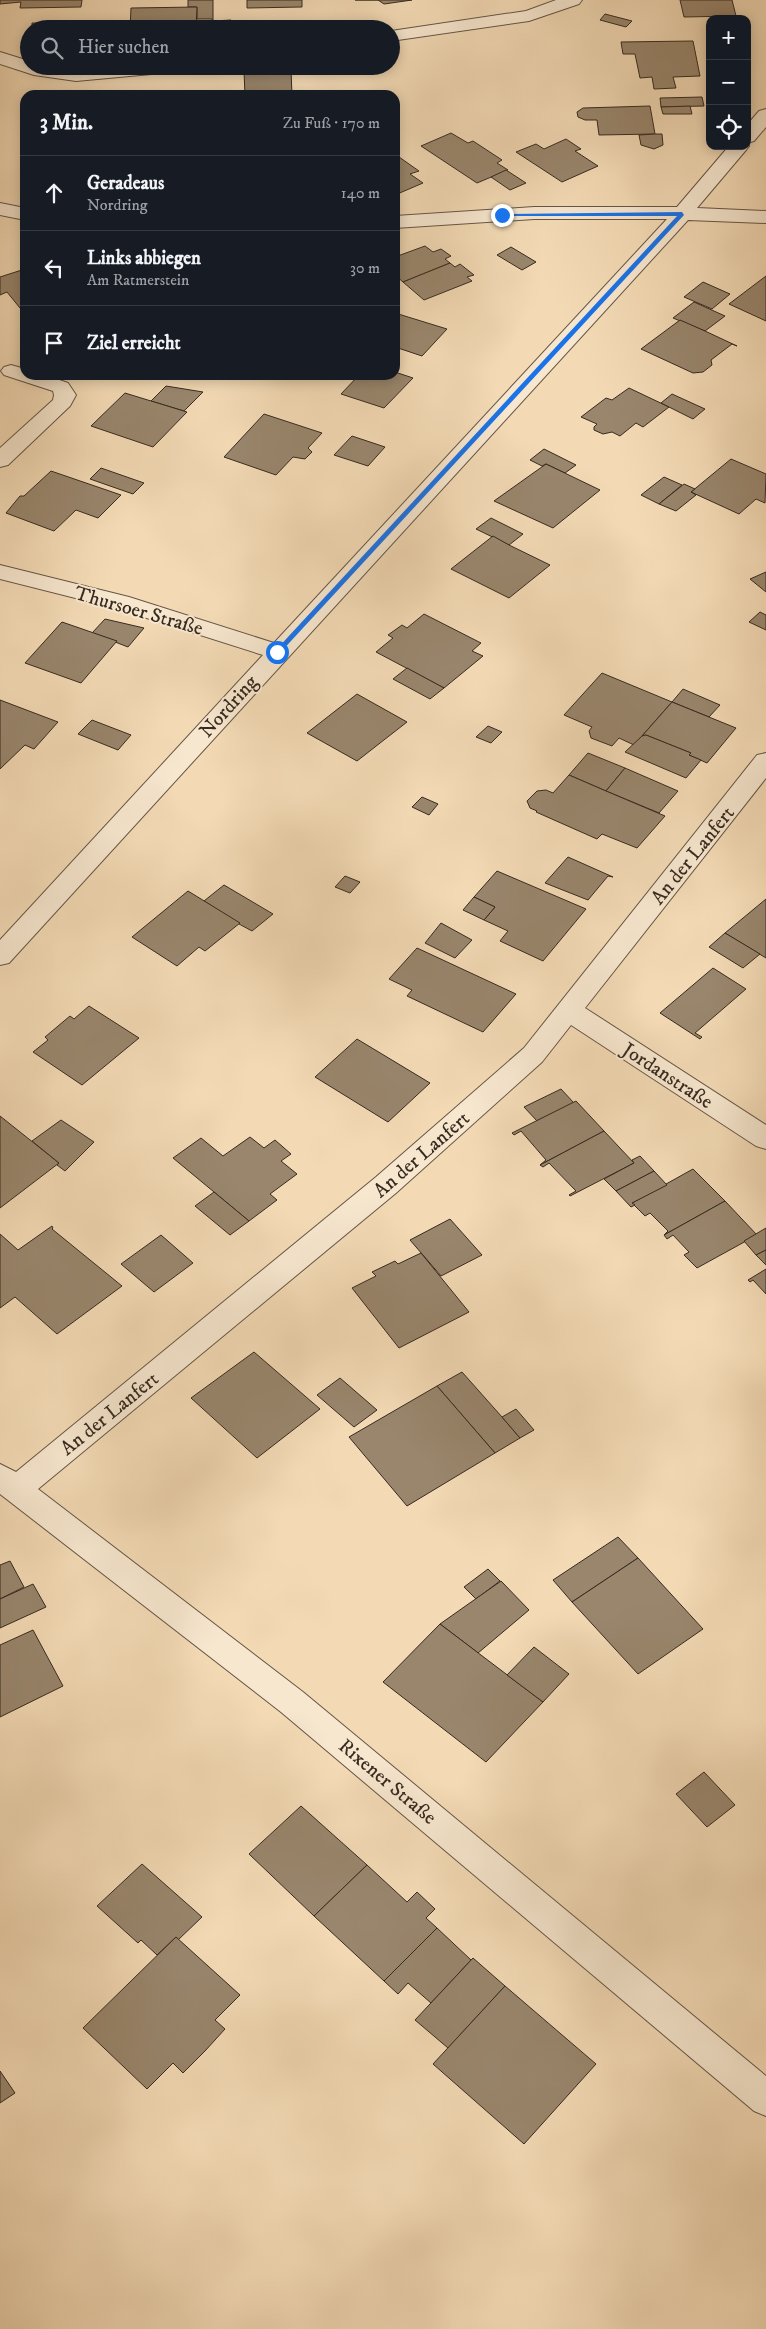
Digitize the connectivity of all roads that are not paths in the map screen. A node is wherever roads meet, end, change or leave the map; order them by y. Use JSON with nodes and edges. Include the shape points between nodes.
{"nodes":[{"id":1,"x":573,"y":0,"type":"edge"},
{"id":2,"x":400,"y":35,"type":"edge"},
{"id":3,"x":0,"y":58,"type":"edge"},
{"id":4,"x":20,"y":64,"type":"edge"},
{"id":5,"x":766,"y":115,"type":"edge"},
{"id":6,"x":751,"y":132,"type":"edge"},
{"id":7,"x":736,"y":150,"type":"edge"},
{"id":8,"x":0,"y":208,"type":"edge"},
{"id":9,"x":20,"y":213,"type":"edge"},
{"id":10,"x":682,"y":214,"type":"junction"},
{"id":11,"x":766,"y":217,"type":"edge"},
{"id":12,"x":400,"y":222,"type":"edge"},
{"id":13,"x":11,"y":371,"type":"dead end"},
{"id":14,"x":20,"y":374,"type":"edge"},
{"id":15,"x":39,"y":380,"type":"edge"},
{"id":16,"x":0,"y":460,"type":"edge"},
{"id":17,"x":0,"y":572,"type":"edge"},
{"id":18,"x":277,"y":652,"type":"junction"},
{"id":19,"x":766,"y":761,"type":"edge"},
{"id":20,"x":0,"y":956,"type":"edge"},
{"id":21,"x":569,"y":1011,"type":"junction"},
{"id":22,"x":766,"y":1139,"type":"edge"},
{"id":23,"x":8,"y":1483,"type":"edge"},
{"id":24,"x":766,"y":2098,"type":"edge"}],
"edges":[{"from":1,"to":2,"type":"street","via":[[530,16]]},
{"from":3,"to":4,"type":"street"},
{"from":5,"to":6,"type":"street"},
{"from":7,"to":10,"type":"street","name":"Nordring"},
{"from":8,"to":9,"type":"street"},
{"from":10,"to":11,"type":"street"},
{"from":10,"to":12,"type":"street","via":[[502,215]]},
{"from":10,"to":18,"type":"street","name":"Nordring"},
{"from":13,"to":14,"type":"street"},
{"from":15,"to":16,"type":"street","via":[[61,387],[65,395],[63,402]]},
{"from":17,"to":18,"type":"street","name":"Thursoer Straße","via":[[121,602]]},
{"from":18,"to":20,"type":"street","name":"Nordring"},
{"from":19,"to":21,"type":"street","name":"An der Lanfert"},
{"from":21,"to":22,"type":"street","name":"Jordanstraße"},
{"from":21,"to":23,"type":"street","name":"An der Lanfert","via":[[533,1055],[386,1185]]},
{"from":23,"to":24,"type":"street","name":"Rixener Straße","via":[[300,1708]]}]}
